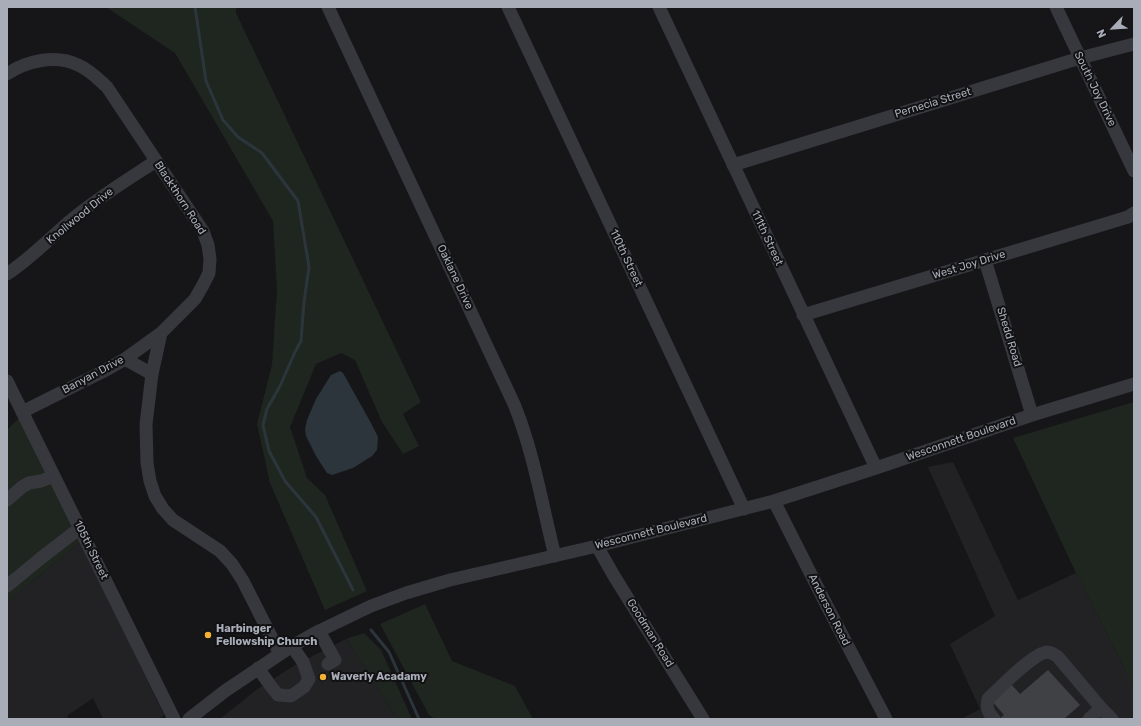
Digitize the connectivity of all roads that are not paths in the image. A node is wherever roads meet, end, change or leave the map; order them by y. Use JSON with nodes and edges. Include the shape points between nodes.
{"nodes":[{"id":1,"x":328,"y":7,"type":"edge"},
{"id":2,"x":508,"y":7,"type":"edge"},
{"id":3,"x":659,"y":7,"type":"edge"},
{"id":4,"x":1056,"y":7,"type":"edge"},
{"id":5,"x":1134,"y":44,"type":"edge"},
{"id":6,"x":1080,"y":58,"type":"junction"},
{"id":7,"x":7,"y":74,"type":"edge"},
{"id":8,"x":156,"y":161,"type":"junction"},
{"id":9,"x":733,"y":165,"type":"junction"},
{"id":10,"x":1134,"y":171,"type":"edge"},
{"id":11,"x":1134,"y":213,"type":"edge"},
{"id":12,"x":985,"y":260,"type":"junction"},
{"id":13,"x":7,"y":274,"type":"edge"},
{"id":14,"x":803,"y":315,"type":"junction"},
{"id":15,"x":161,"y":333,"type":"junction"},
{"id":16,"x":125,"y":359,"type":"junction"},
{"id":17,"x":152,"y":374,"type":"junction"},
{"id":18,"x":7,"y":381,"type":"edge"},
{"id":19,"x":1134,"y":384,"type":"edge"},
{"id":20,"x":22,"y":412,"type":"junction"},
{"id":21,"x":1032,"y":415,"type":"junction"},
{"id":22,"x":876,"y":468,"type":"junction"},
{"id":23,"x":54,"y":476,"type":"junction"},
{"id":24,"x":7,"y":500,"type":"edge"},
{"id":25,"x":774,"y":501,"type":"junction"},
{"id":26,"x":744,"y":509,"type":"junction"},
{"id":27,"x":80,"y":528,"type":"junction"},
{"id":28,"x":597,"y":546,"type":"junction"},
{"id":29,"x":555,"y":556,"type":"junction"},
{"id":30,"x":7,"y":586,"type":"edge"},
{"id":31,"x":319,"y":631,"type":"junction"},
{"id":32,"x":292,"y":646,"type":"junction"},
{"id":33,"x":280,"y":654,"type":"junction"},
{"id":34,"x":328,"y":664,"type":"dead end"},
{"id":35,"x":258,"y":668,"type":"junction"},
{"id":36,"x":1101,"y":708,"type":"junction"},
{"id":37,"x":174,"y":719,"type":"edge"},
{"id":38,"x":189,"y":719,"type":"edge"},
{"id":39,"x":703,"y":719,"type":"edge"},
{"id":40,"x":886,"y":719,"type":"edge"},
{"id":41,"x":994,"y":719,"type":"edge"},
{"id":42,"x":1089,"y":719,"type":"edge"},
{"id":43,"x":1112,"y":719,"type":"edge"}],
"edges":[{"from":1,"to":29,"type":"street","name":"Oaklane Drive","via":[[523,425]]},
{"from":2,"to":26,"type":"street","name":"110th Street"},
{"from":3,"to":9,"type":"street","name":"111th Street"},
{"from":4,"to":6,"type":"street","name":"South Joy Drive"},
{"from":5,"to":6,"type":"street","name":"Pernecia Street"},
{"from":6,"to":9,"type":"street","name":"Pernecia Street"},
{"from":6,"to":10,"type":"street","name":"South Joy Drive"},
{"from":7,"to":8,"type":"street","name":"Blackthorn Road","via":[[28,63],[47,59],[77,64],[93,73],[107,87]]},
{"from":8,"to":13,"type":"street","name":"Knollwood Drive","via":[[113,188]]},
{"from":8,"to":15,"type":"street","name":"Blackthorn Road","via":[[203,231],[210,259],[209,273],[195,299]]},
{"from":9,"to":14,"type":"street","name":"111th Street"},
{"from":11,"to":12,"type":"street","name":"West Joy Drive","via":[[1128,217]]},
{"from":12,"to":14,"type":"street","name":"West Joy Drive"},
{"from":12,"to":21,"type":"street","name":"Shedd Road"},
{"from":14,"to":22,"type":"street","name":"111th Street"},
{"from":15,"to":16,"type":"street","name":"Banyan Drive"},
{"from":15,"to":17,"type":"street"},
{"from":16,"to":17,"type":"street"},
{"from":16,"to":20,"type":"street","name":"Banyan Drive"},
{"from":17,"to":33,"type":"street","via":[[146,444],[150,481],[155,496],[173,520],[220,551],[232,564]]},
{"from":18,"to":20,"type":"street","name":"105th Street"},
{"from":19,"to":21,"type":"street","name":"Wesconnett Boulevard"},
{"from":20,"to":23,"type":"street","name":"105th Street"},
{"from":21,"to":22,"type":"street","name":"Wesconnett Boulevard"},
{"from":22,"to":25,"type":"street","name":"Wesconnett Boulevard"},
{"from":23,"to":24,"type":"street","via":[[29,483]]},
{"from":23,"to":27,"type":"street","name":"105th Street"},
{"from":25,"to":26,"type":"street","name":"Wesconnett Boulevard"},
{"from":25,"to":40,"type":"street","name":"Anderson Road"},
{"from":26,"to":28,"type":"street","name":"Wesconnett Boulevard"},
{"from":27,"to":30,"type":"street"},
{"from":27,"to":37,"type":"street","name":"105th Street"},
{"from":28,"to":29,"type":"street","name":"Wesconnett Boulevard"},
{"from":28,"to":39,"type":"street","name":"Goodman Road"},
{"from":29,"to":31,"type":"street","name":"Wesconnett Boulevard","via":[[450,580],[406,593],[371,606]]},
{"from":31,"to":32,"type":"street","name":"Wesconnett Boulevard"},
{"from":31,"to":34,"type":"street","via":[[335,660]]},
{"from":32,"to":33,"type":"street","name":"Wesconnett Boulevard"},
{"from":32,"to":35,"type":"street","via":[[309,679],[304,687],[291,696],[278,694]]},
{"from":33,"to":35,"type":"street","name":"Wesconnett Boulevard"},
{"from":35,"to":38,"type":"street","name":"Wesconnett Boulevard"},
{"from":36,"to":41,"type":"street","via":[[1058,657],[1051,652],[1045,652],[1028,663],[988,699],[986,706]]},
{"from":36,"to":42,"type":"street"},
{"from":36,"to":43,"type":"street"}]}
